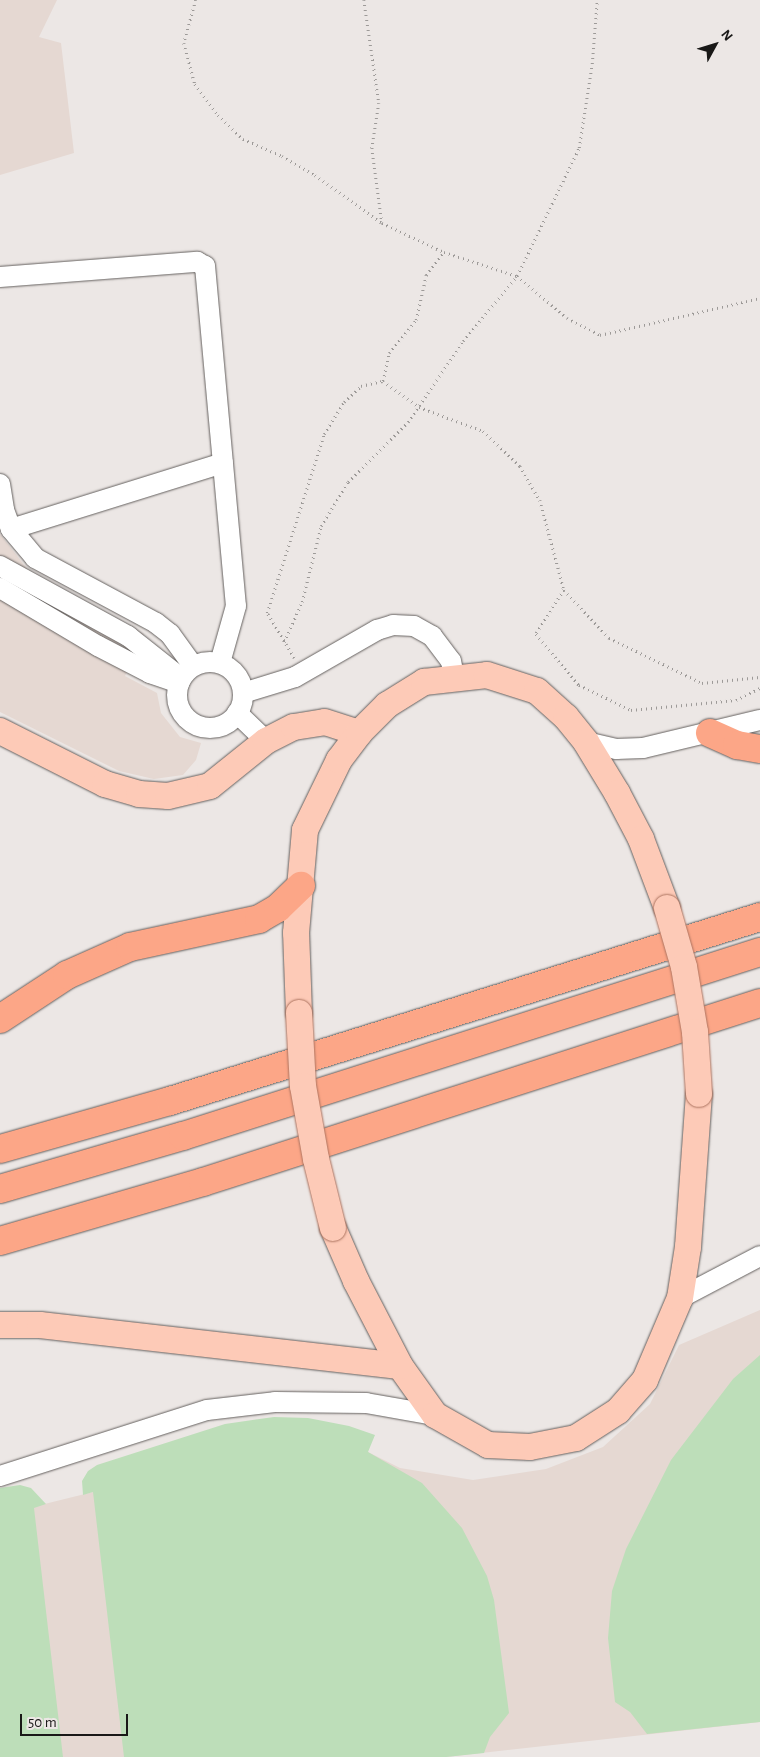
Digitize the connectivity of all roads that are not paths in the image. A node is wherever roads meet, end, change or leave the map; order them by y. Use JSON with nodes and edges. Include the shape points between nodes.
{"nodes":[{"id":1,"x":0,"y":277,"type":"edge"},
{"id":2,"x":223,"y":463,"type":"junction"},
{"id":3,"x":0,"y":484,"type":"edge"},
{"id":4,"x":11,"y":529,"type":"junction"},
{"id":5,"x":0,"y":566,"type":"edge"},
{"id":6,"x":0,"y":588,"type":"edge"},
{"id":7,"x":220,"y":663,"type":"junction"},
{"id":8,"x":184,"y":675,"type":"junction"},
{"id":9,"x":454,"y":676,"type":"junction"},
{"id":10,"x":243,"y":693,"type":"junction"},
{"id":11,"x":237,"y":713,"type":"junction"},
{"id":12,"x":760,"y":720,"type":"edge"},
{"id":13,"x":0,"y":731,"type":"edge"},
{"id":14,"x":359,"y":733,"type":"junction"},
{"id":15,"x":710,"y":733,"type":"junction"},
{"id":16,"x":266,"y":741,"type":"junction"},
{"id":17,"x":586,"y":742,"type":"junction"},
{"id":18,"x":760,"y":749,"type":"edge"},
{"id":19,"x":301,"y":886,"type":"junction"},
{"id":20,"x":760,"y":917,"type":"edge"},
{"id":21,"x":760,"y":952,"type":"edge"},
{"id":22,"x":760,"y":1003,"type":"edge"},
{"id":23,"x":0,"y":1019,"type":"edge"},
{"id":24,"x":0,"y":1149,"type":"edge"},
{"id":25,"x":203,"y":1182,"type":"junction"},
{"id":26,"x":0,"y":1189,"type":"edge"},
{"id":27,"x":0,"y":1241,"type":"edge"},
{"id":28,"x":760,"y":1256,"type":"edge"},
{"id":29,"x":0,"y":1259,"type":"edge"},
{"id":30,"x":680,"y":1298,"type":"junction"},
{"id":31,"x":0,"y":1325,"type":"edge"},
{"id":32,"x":400,"y":1366,"type":"junction"},
{"id":33,"x":435,"y":1415,"type":"junction"},
{"id":34,"x":0,"y":1476,"type":"edge"}],
"edges":[{"from":1,"to":2,"type":"street","via":[[197,262],[205,266]]},
{"from":2,"to":4,"type":"street"},
{"from":2,"to":7,"type":"street","via":[[236,606]]},
{"from":3,"to":4,"type":"street"},
{"from":4,"to":8,"type":"street","via":[[46,566],[156,623],[170,634]]},
{"from":5,"to":8,"type":"street","via":[[128,636]]},
{"from":6,"to":8,"type":"street","via":[[150,673]]},
{"from":7,"to":8,"type":"street","via":[[211,662]]},
{"from":7,"to":10,"type":"street","via":[[236,675]]},
{"from":8,"to":11,"type":"street","via":[[178,704],[190,721],[210,728],[221,726]]},
{"from":9,"to":10,"type":"street","via":[[447,654],[432,636],[414,626],[393,625],[377,630],[279,684]]},
{"from":9,"to":14,"type":"main road","via":[[424,682],[387,705]]},
{"from":9,"to":17,"type":"main road","via":[[487,674],[537,691],[566,717]]},
{"from":10,"to":11,"type":"street"},
{"from":11,"to":16,"type":"street"},
{"from":12,"to":15,"type":"street"},
{"from":13,"to":16,"type":"main road","via":[[105,784],[139,794],[168,796],[210,786]]},
{"from":14,"to":16,"type":"main road","via":[[345,726],[311,723],[294,727]]},
{"from":14,"to":19,"type":"main road","via":[[339,760],[306,830]]},
{"from":15,"to":17,"type":"street","via":[[643,748],[616,749]]},
{"from":15,"to":18,"type":"highway","via":[[737,745]]},
{"from":17,"to":30,"type":"main road","bridge":true,"via":[[641,839],[684,966],[699,1094],[688,1247]]},
{"from":19,"to":23,"type":"highway","via":[[278,908],[259,919],[130,947],[67,974]]},
{"from":19,"to":32,"type":"main road","bridge":true,"via":[[296,933],[303,1086],[316,1159],[334,1228],[356,1281]]},
{"from":20,"to":24,"type":"highway","via":[[170,1101]]},
{"from":21,"to":26,"type":"highway","via":[[183,1136]]},
{"from":22,"to":25,"type":"highway"},
{"from":25,"to":27,"type":"highway"},
{"from":25,"to":29,"type":"highway"},
{"from":28,"to":30,"type":"street"},
{"from":30,"to":33,"type":"main road","via":[[646,1380],[618,1410],[576,1438],[530,1448],[488,1445]]},
{"from":31,"to":32,"type":"main road","via":[[40,1325]]},
{"from":32,"to":33,"type":"main road"},
{"from":33,"to":34,"type":"street","via":[[366,1403],[275,1402],[207,1410]]}]}
